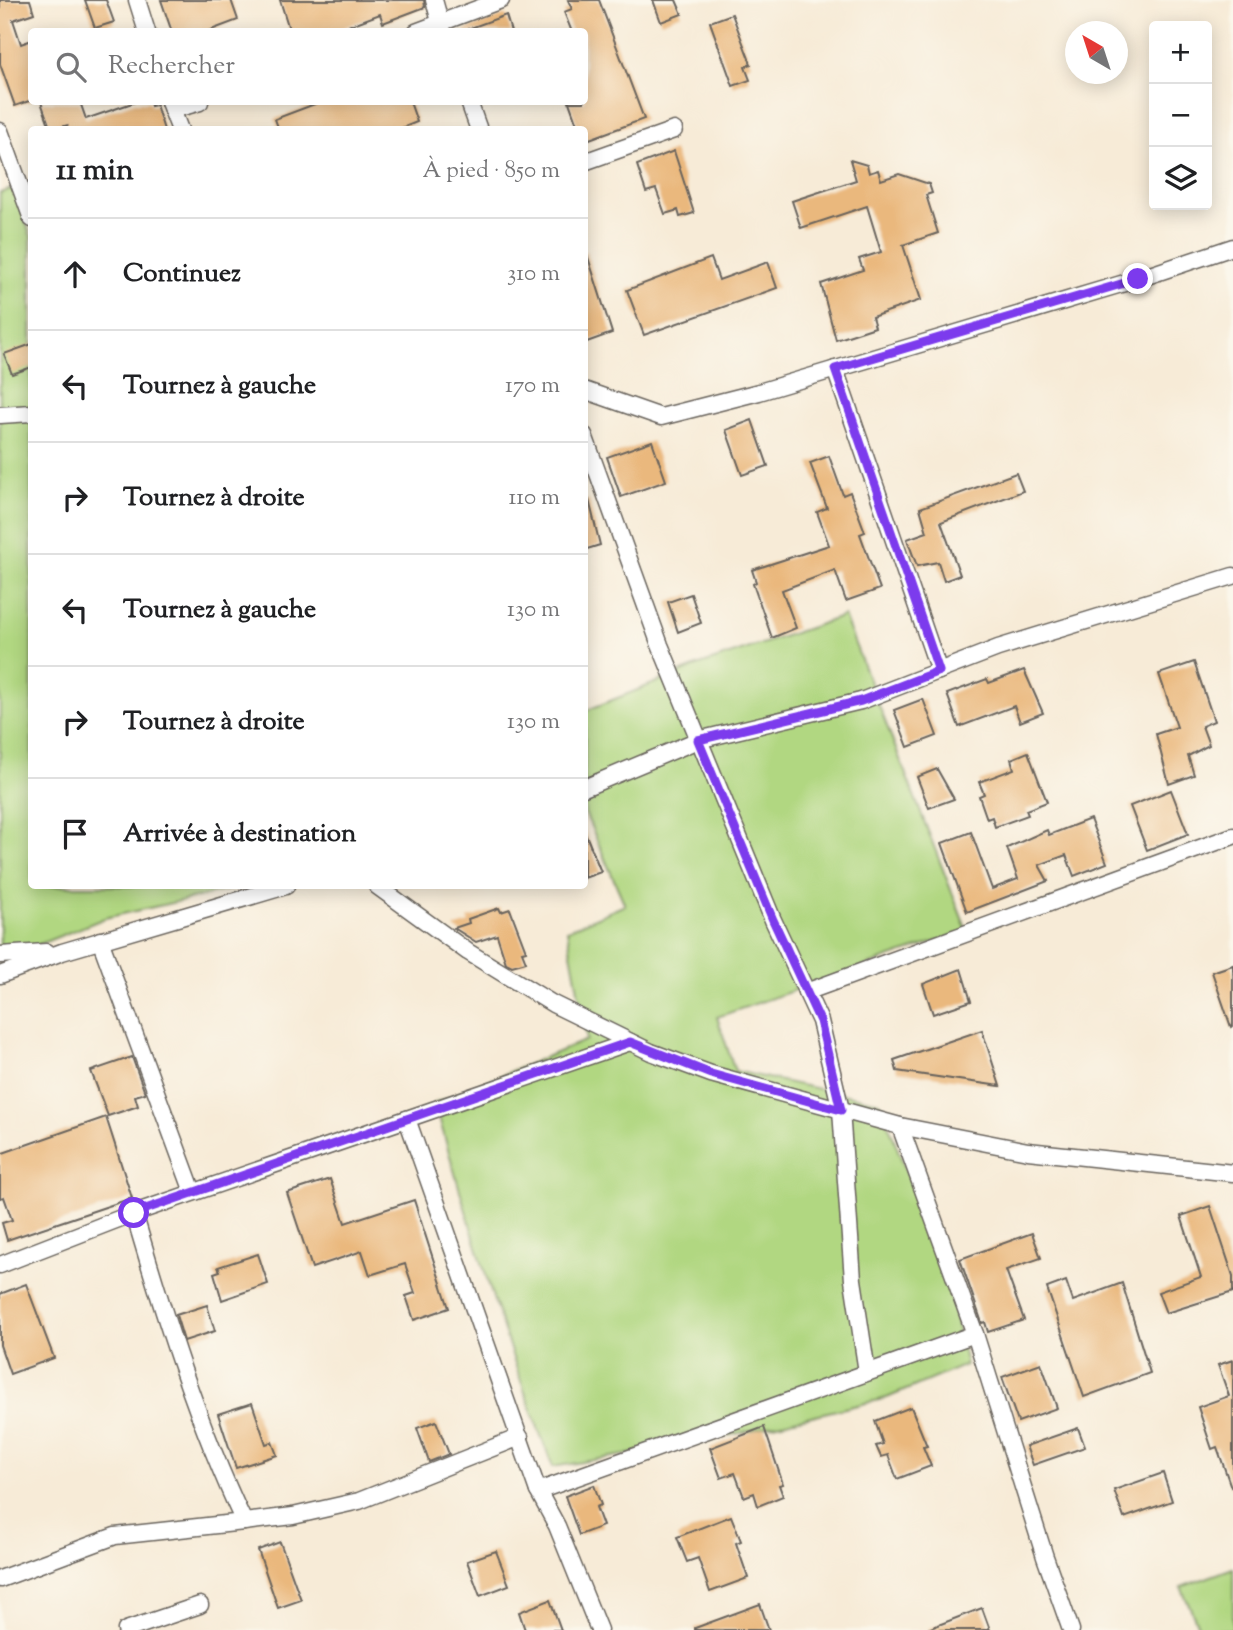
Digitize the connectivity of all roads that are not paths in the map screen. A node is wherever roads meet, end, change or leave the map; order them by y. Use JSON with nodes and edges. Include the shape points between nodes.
{"nodes":[{"id":1,"x":137,"y":0,"type":"edge"},
{"id":2,"x":434,"y":0,"type":"edge"},
{"id":3,"x":500,"y":0,"type":"edge"},
{"id":4,"x":146,"y":28,"type":"edge"},
{"id":5,"x":441,"y":28,"type":"edge"},
{"id":6,"x":470,"y":105,"type":"edge"},
{"id":7,"x":171,"y":106,"type":"edge"},
{"id":8,"x":178,"y":126,"type":"edge"},
{"id":9,"x":478,"y":126,"type":"edge"},
{"id":10,"x":674,"y":130,"type":"dead end"},
{"id":11,"x":1,"y":141,"type":"edge"},
{"id":12,"x":588,"y":161,"type":"edge"},
{"id":13,"x":28,"y":209,"type":"edge"},
{"id":14,"x":1233,"y":247,"type":"edge"},
{"id":15,"x":835,"y":369,"type":"junction"},
{"id":16,"x":588,"y":391,"type":"edge"},
{"id":17,"x":28,"y":413,"type":"edge"},
{"id":18,"x":0,"y":415,"type":"edge"},
{"id":19,"x":588,"y":446,"type":"edge"},
{"id":20,"x":1233,"y":576,"type":"edge"},
{"id":21,"x":939,"y":671,"type":"junction"},
{"id":22,"x":698,"y":740,"type":"junction"},
{"id":23,"x":588,"y":787,"type":"edge"},
{"id":24,"x":1233,"y":836,"type":"edge"},
{"id":25,"x":269,"y":889,"type":"edge"},
{"id":26,"x":381,"y":889,"type":"edge"},
{"id":27,"x":100,"y":940,"type":"junction"},
{"id":28,"x":62,"y":952,"type":"junction"},
{"id":29,"x":0,"y":955,"type":"edge"},
{"id":30,"x":0,"y":975,"type":"edge"},
{"id":31,"x":806,"y":992,"type":"junction"},
{"id":32,"x":630,"y":1042,"type":"junction"},
{"id":33,"x":841,"y":1110,"type":"junction"},
{"id":34,"x":407,"y":1119,"type":"junction"},
{"id":35,"x":900,"y":1126,"type":"junction"},
{"id":36,"x":1233,"y":1173,"type":"edge"},
{"id":37,"x":193,"y":1192,"type":"junction"},
{"id":38,"x":134,"y":1213,"type":"junction"},
{"id":39,"x":2,"y":1259,"type":"edge"},
{"id":40,"x":975,"y":1334,"type":"junction"},
{"id":41,"x":867,"y":1372,"type":"junction"},
{"id":42,"x":520,"y":1437,"type":"junction"},
{"id":43,"x":538,"y":1491,"type":"junction"},
{"id":44,"x":244,"y":1522,"type":"junction"},
{"id":45,"x":0,"y":1579,"type":"edge"},
{"id":46,"x":200,"y":1605,"type":"dead end"},
{"id":47,"x":126,"y":1630,"type":"edge"},
{"id":48,"x":599,"y":1630,"type":"edge"},
{"id":49,"x":1071,"y":1630,"type":"edge"}],
"edges":[{"from":1,"to":4,"type":"street"},
{"from":2,"to":5,"type":"street"},
{"from":3,"to":5,"type":"street"},
{"from":6,"to":9,"type":"street"},
{"from":7,"to":8,"type":"street"},
{"from":10,"to":12,"type":"street"},
{"from":11,"to":13,"type":"street"},
{"from":14,"to":15,"type":"street"},
{"from":15,"to":16,"type":"street","via":[[662,417]]},
{"from":15,"to":21,"type":"street"},
{"from":17,"to":18,"type":"street"},
{"from":19,"to":22,"type":"street"},
{"from":20,"to":21,"type":"street","via":[[998,648]]},
{"from":21,"to":22,"type":"street","via":[[861,701]]},
{"from":22,"to":23,"type":"street"},
{"from":22,"to":31,"type":"street"},
{"from":24,"to":31,"type":"street"},
{"from":25,"to":27,"type":"street"},
{"from":26,"to":32,"type":"street","via":[[553,1004]]},
{"from":27,"to":28,"type":"street"},
{"from":27,"to":37,"type":"street"},
{"from":28,"to":29,"type":"street"},
{"from":28,"to":30,"type":"street"},
{"from":31,"to":33,"type":"street","via":[[820,1021]]},
{"from":32,"to":33,"type":"street","via":[[711,1074]]},
{"from":32,"to":34,"type":"street"},
{"from":33,"to":35,"type":"street"},
{"from":33,"to":41,"type":"street","via":[[853,1280]]},
{"from":34,"to":37,"type":"street"},
{"from":34,"to":42,"type":"street"},
{"from":35,"to":36,"type":"street","via":[[1028,1152]]},
{"from":35,"to":40,"type":"street"},
{"from":37,"to":38,"type":"street"},
{"from":38,"to":39,"type":"street"},
{"from":38,"to":44,"type":"street","via":[[167,1329]]},
{"from":40,"to":41,"type":"street"},
{"from":40,"to":49,"type":"street"},
{"from":41,"to":43,"type":"street"},
{"from":42,"to":43,"type":"street"},
{"from":42,"to":44,"type":"street","via":[[359,1501]]},
{"from":43,"to":48,"type":"street"},
{"from":44,"to":45,"type":"street","via":[[115,1536]]},
{"from":46,"to":47,"type":"street"}]}
